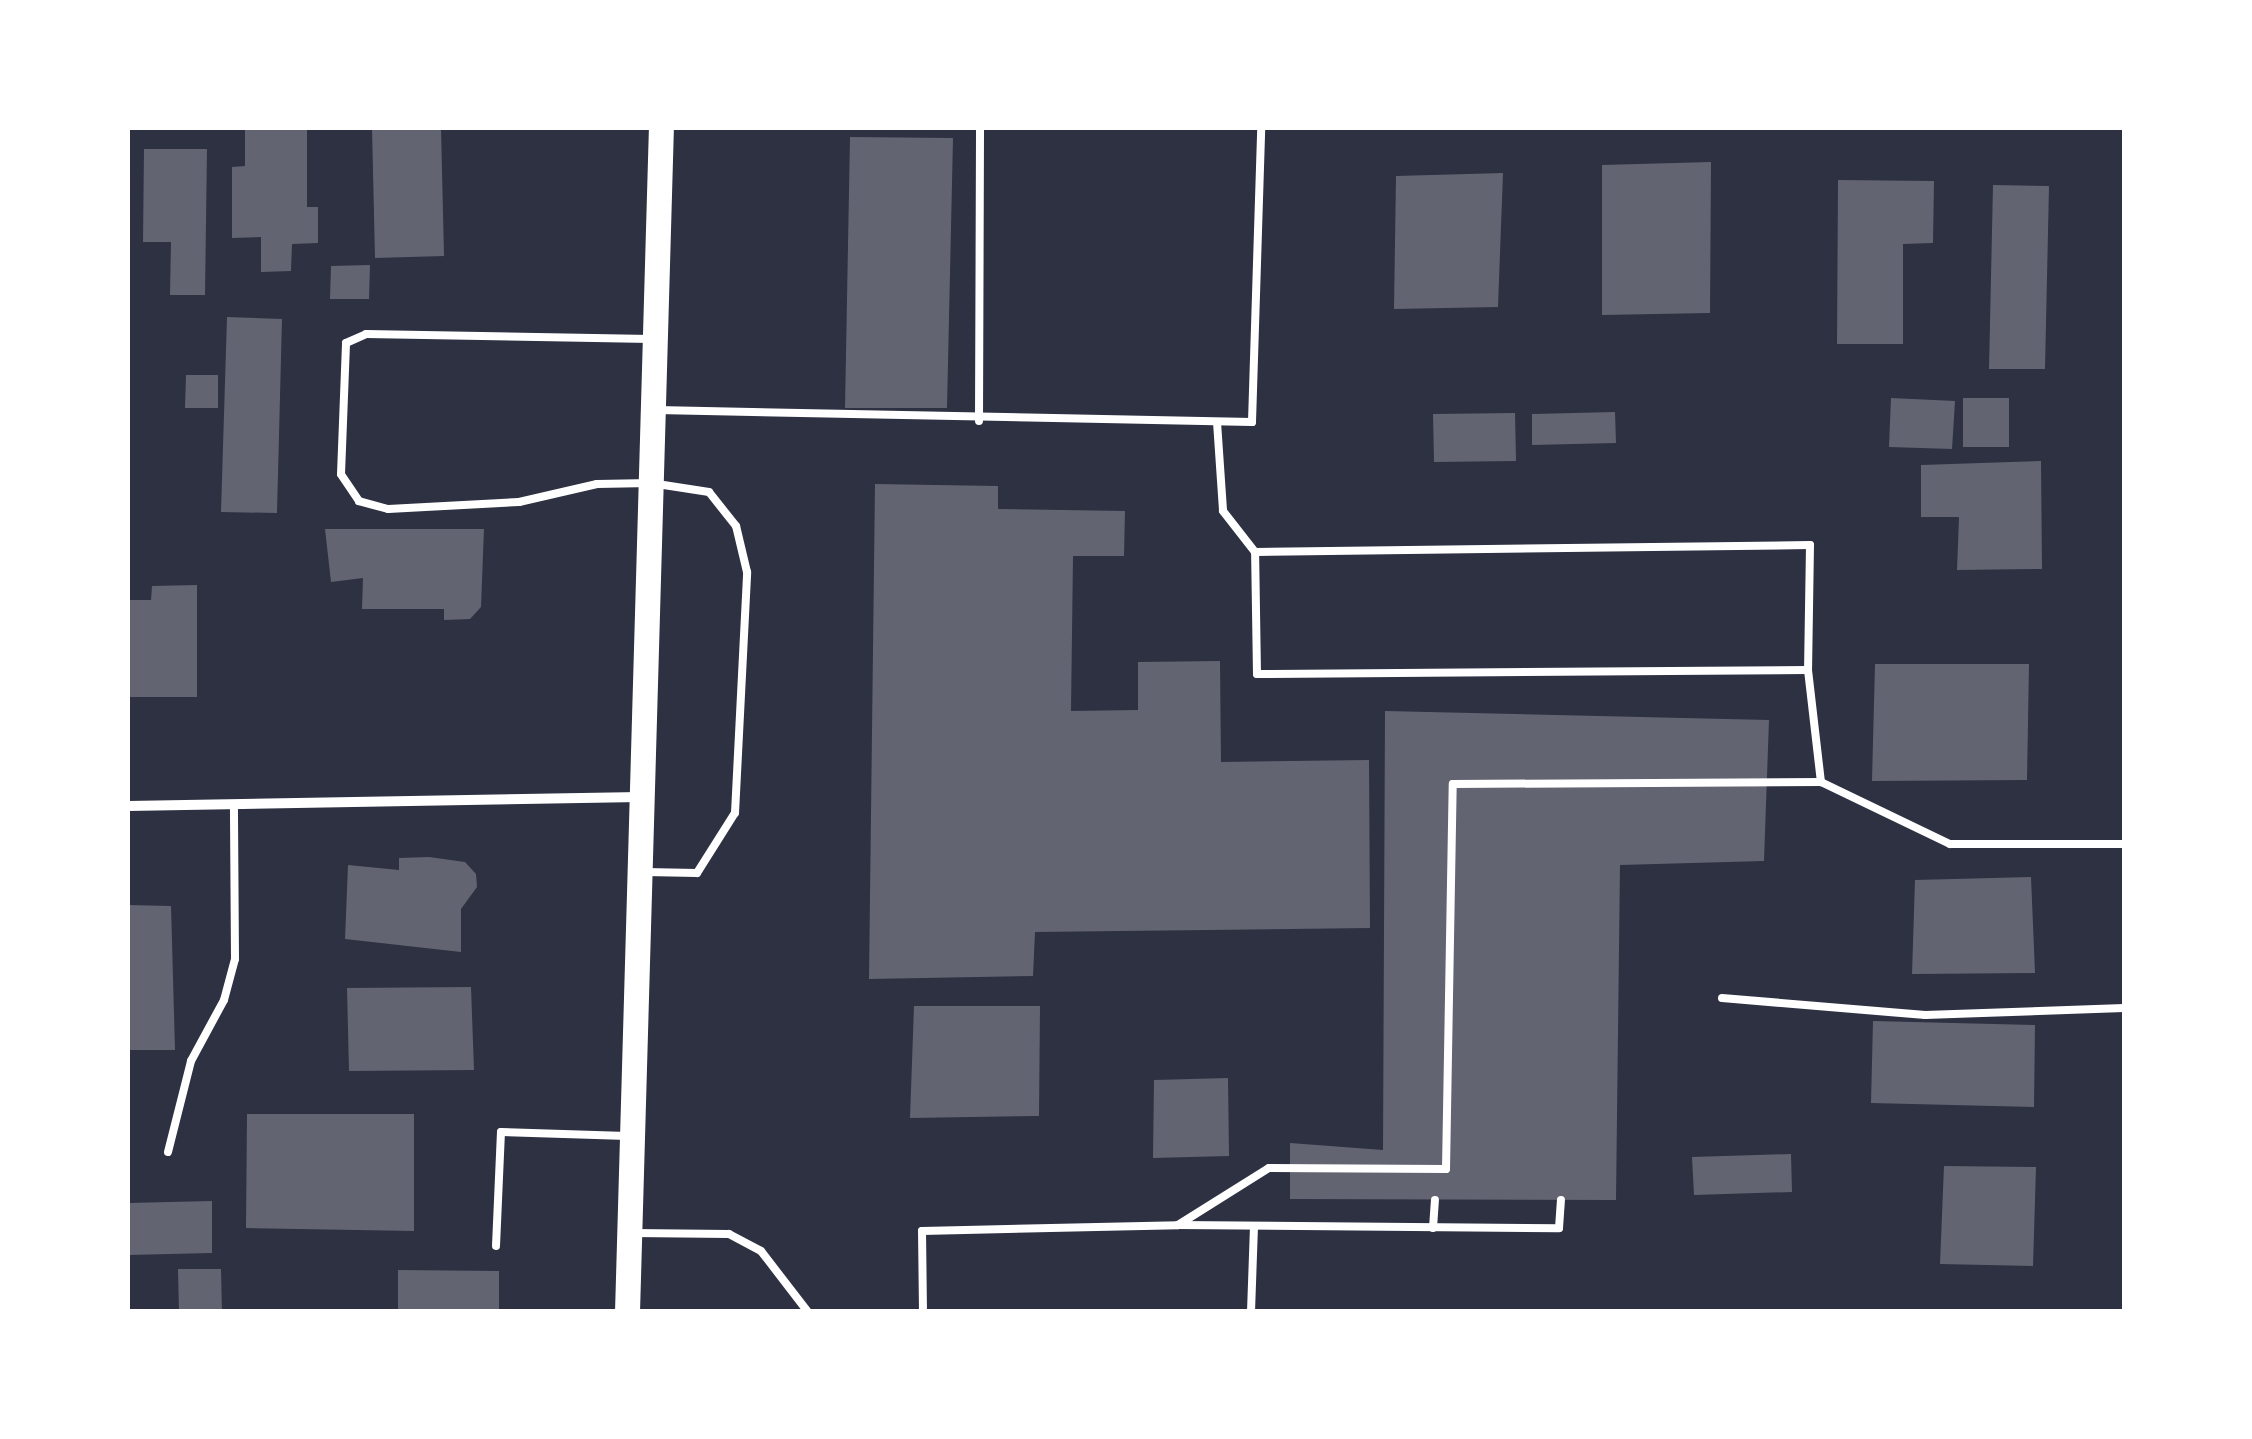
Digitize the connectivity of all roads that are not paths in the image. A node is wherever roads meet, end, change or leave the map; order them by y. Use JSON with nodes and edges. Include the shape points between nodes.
{"nodes":[{"id":1,"x":661,"y":128,"type":"edge"},
{"id":2,"x":980,"y":128,"type":"edge"},
{"id":3,"x":1262,"y":128,"type":"edge"},
{"id":4,"x":655,"y":339,"type":"junction"},
{"id":5,"x":654,"y":410,"type":"junction"},
{"id":6,"x":979,"y":422,"type":"junction"},
{"id":7,"x":1217,"y":422,"type":"junction"},
{"id":8,"x":651,"y":483,"type":"junction"},
{"id":9,"x":1255,"y":552,"type":"junction"},
{"id":10,"x":1808,"y":670,"type":"junction"},
{"id":11,"x":1821,"y":782,"type":"junction"},
{"id":12,"x":642,"y":797,"type":"junction"},
{"id":13,"x":234,"y":804,"type":"junction"},
{"id":14,"x":128,"y":806,"type":"edge"},
{"id":15,"x":2124,"y":844,"type":"edge"},
{"id":16,"x":640,"y":872,"type":"junction"},
{"id":17,"x":1722,"y":998,"type":"dead end"},
{"id":18,"x":2124,"y":1008,"type":"edge"},
{"id":19,"x":632,"y":1136,"type":"junction"},
{"id":20,"x":168,"y":1152,"type":"dead end"},
{"id":21,"x":1435,"y":1200,"type":"dead end"},
{"id":22,"x":1561,"y":1200,"type":"dead end"},
{"id":23,"x":1178,"y":1225,"type":"junction"},
{"id":24,"x":1254,"y":1226,"type":"junction"},
{"id":25,"x":1433,"y":1228,"type":"junction"},
{"id":26,"x":629,"y":1233,"type":"junction"},
{"id":27,"x":496,"y":1246,"type":"dead end"},
{"id":28,"x":626,"y":1312,"type":"edge"},
{"id":29,"x":808,"y":1312,"type":"edge"},
{"id":30,"x":923,"y":1312,"type":"edge"},
{"id":31,"x":1251,"y":1312,"type":"edge"}],
"edges":[{"from":1,"to":4,"type":"main road"},
{"from":2,"to":6,"type":"lane"},
{"from":3,"to":7,"type":"lane","via":[[1252,422]]},
{"from":4,"to":5,"type":"main road"},
{"from":4,"to":8,"type":"lane","via":[[366,334],[346,343],[341,474],[358,501],[388,509],[519,502],[597,484]]},
{"from":5,"to":6,"type":"lane"},
{"from":5,"to":8,"type":"main road"},
{"from":6,"to":7,"type":"lane"},
{"from":7,"to":9,"type":"lane","via":[[1223,510]]},
{"from":8,"to":12,"type":"main road"},
{"from":8,"to":16,"type":"lane","via":[[709,492],[736,526],[746,592],[735,813],[697,872]]},
{"from":9,"to":10,"type":"lane","via":[[1257,674]]},
{"from":9,"to":10,"type":"lane","via":[[1810,545]]},
{"from":10,"to":11,"type":"lane"},
{"from":11,"to":15,"type":"lane","via":[[1950,844]]},
{"from":11,"to":23,"type":"lane","via":[[1452,784],[1446,1170],[1269,1168]]},
{"from":12,"to":13,"type":"street"},
{"from":12,"to":16,"type":"main road"},
{"from":13,"to":14,"type":"street"},
{"from":13,"to":20,"type":"lane","via":[[235,959],[224,1000],[192,1061]]},
{"from":16,"to":19,"type":"main road"},
{"from":17,"to":18,"type":"lane","via":[[1925,1014]]},
{"from":19,"to":26,"type":"main road"},
{"from":19,"to":27,"type":"lane","via":[[501,1132]]},
{"from":21,"to":25,"type":"lane"},
{"from":22,"to":25,"type":"lane","via":[[1559,1228]]},
{"from":23,"to":24,"type":"lane"},
{"from":23,"to":30,"type":"lane","via":[[922,1230]]},
{"from":24,"to":25,"type":"lane"},
{"from":24,"to":31,"type":"lane"},
{"from":26,"to":28,"type":"main road"},
{"from":26,"to":29,"type":"lane","via":[[729,1234],[761,1251]]}]}
